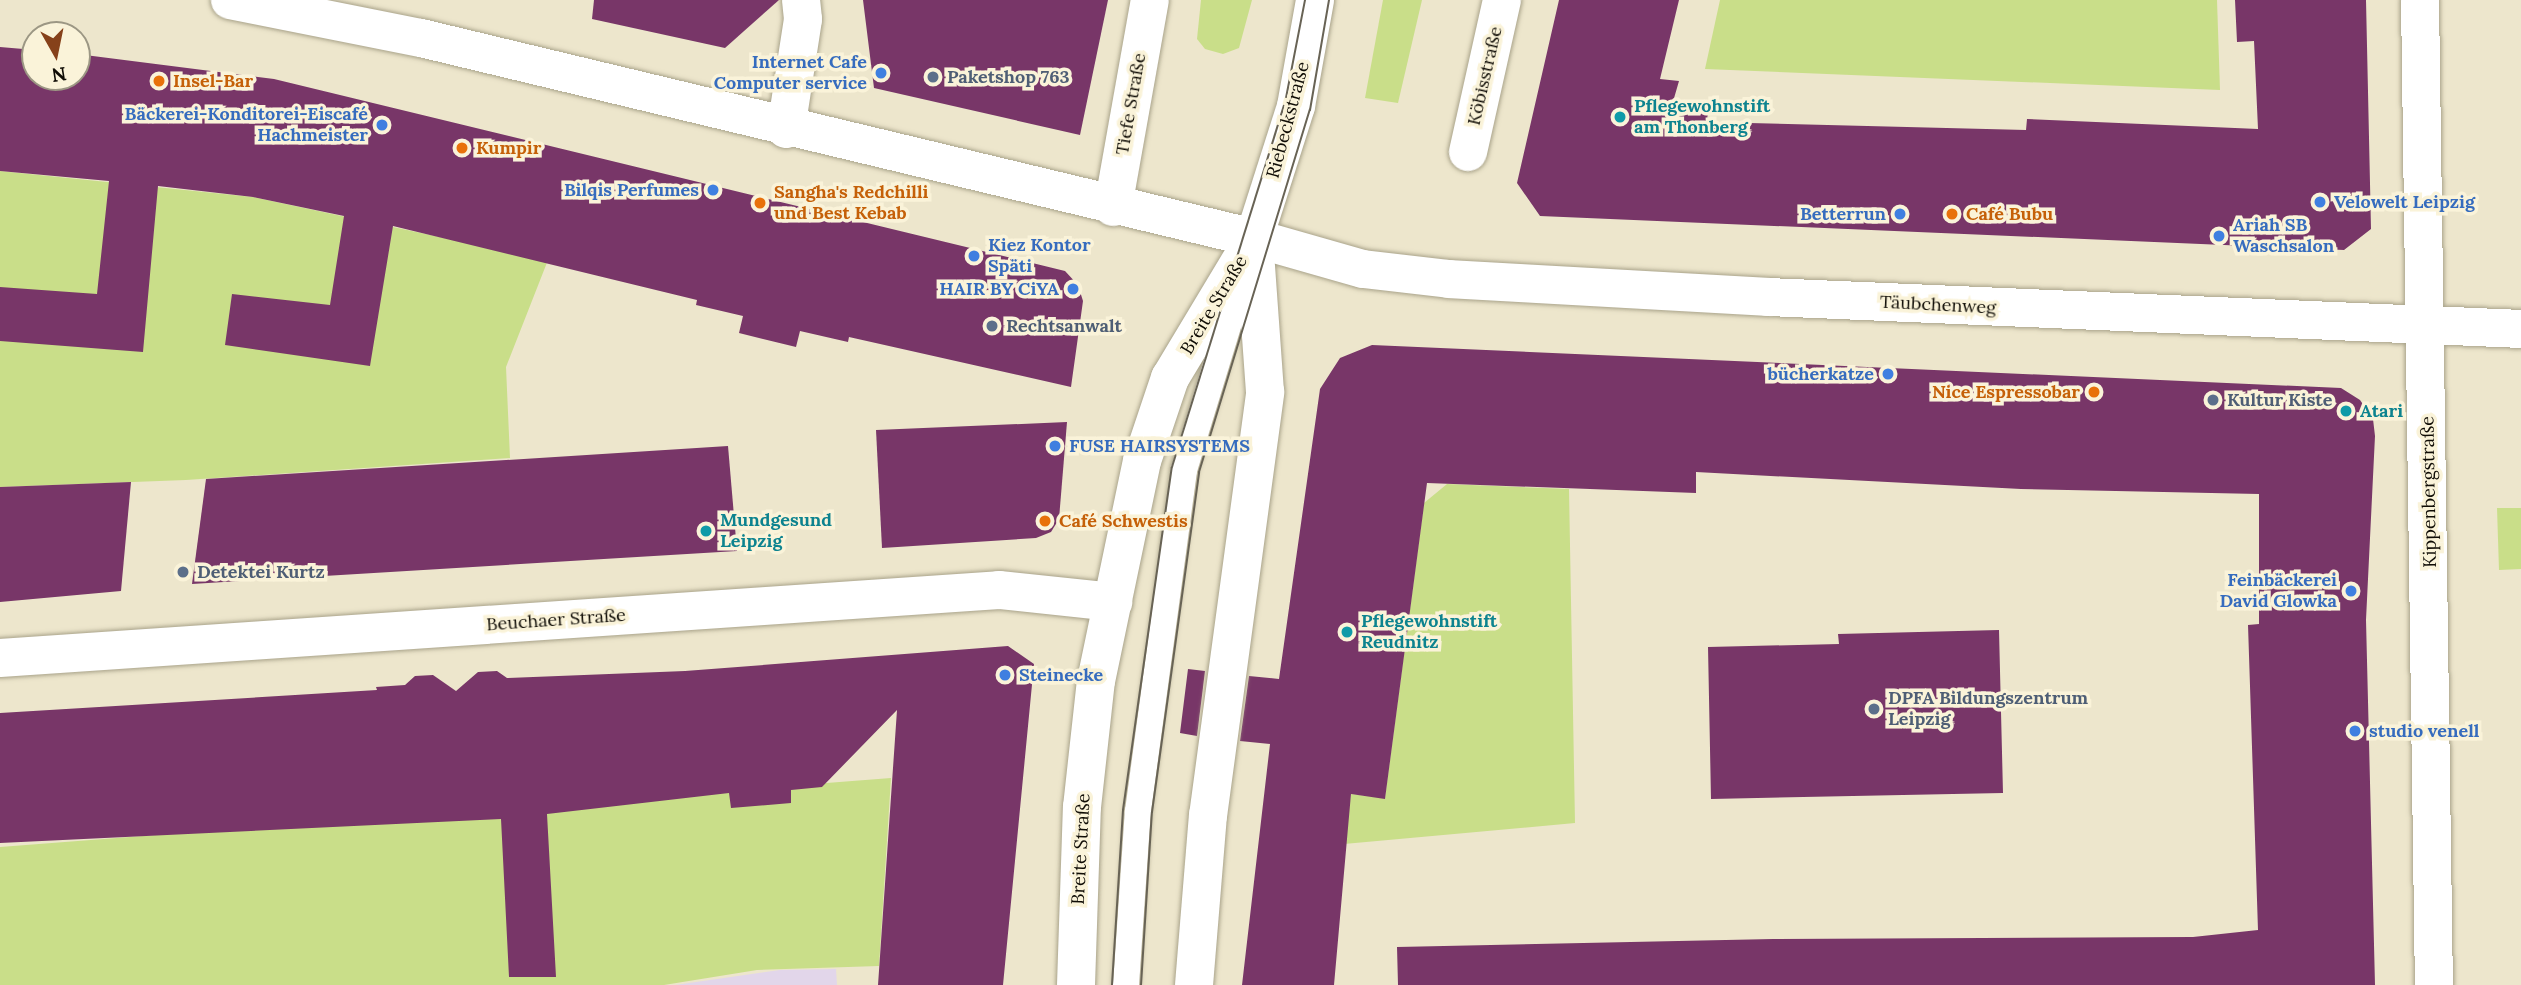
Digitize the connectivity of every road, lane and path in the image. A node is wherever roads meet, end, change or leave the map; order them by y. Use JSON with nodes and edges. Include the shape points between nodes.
{"nodes":[{"id":1,"x":230,"y":0,"type":"edge"},
{"id":2,"x":801,"y":0,"type":"edge"},
{"id":3,"x":1150,"y":0,"type":"edge"},
{"id":4,"x":1315,"y":0,"type":"edge"},
{"id":5,"x":1502,"y":0,"type":"edge"},
{"id":6,"x":2420,"y":0,"type":"edge"},
{"id":7,"x":786,"y":129,"type":"junction"},
{"id":8,"x":1468,"y":152,"type":"dead end"},
{"id":9,"x":1113,"y":207,"type":"junction"},
{"id":10,"x":1254,"y":239,"type":"junction"},
{"id":11,"x":2427,"y":328,"type":"junction"},
{"id":12,"x":2521,"y":329,"type":"edge"},
{"id":13,"x":1112,"y":602,"type":"junction"},
{"id":14,"x":0,"y":658,"type":"edge"},
{"id":15,"x":1076,"y":985,"type":"edge"},
{"id":16,"x":1126,"y":985,"type":"edge"},
{"id":17,"x":1194,"y":985,"type":"edge"},
{"id":18,"x":2434,"y":985,"type":"edge"}],
"edges":[{"from":1,"to":7,"type":"street","name":"Täubchenweg","via":[[421,38]]},
{"from":2,"to":7,"type":"street","via":[[803,19]]},
{"from":3,"to":9,"type":"street","name":"Tiefe Straße"},
{"from":4,"to":10,"type":"street","name":"Riebeckstraße","via":[[1296,106]]},
{"from":5,"to":8,"type":"street","name":"Köbisstraße"},
{"from":6,"to":11,"type":"street","name":"Kippenbergstraße"},
{"from":7,"to":9,"type":"street","name":"Täubchenweg"},
{"from":9,"to":10,"type":"street","name":"Täubchenweg"},
{"from":10,"to":11,"type":"street","name":"Täubchenweg","via":[[1363,269],[1449,279]]},
{"from":10,"to":13,"type":"street","name":"Breite Straße","via":[[1170,378],[1142,461]]},
{"from":10,"to":16,"type":"lane","via":[[1184,470],[1138,811]]},
{"from":10,"to":17,"type":"street","name":"Breite Straße","via":[[1265,392],[1208,816]]},
{"from":11,"to":12,"type":"street","name":"Täubchenweg"},
{"from":11,"to":18,"type":"street","name":"Kippenbergstraße"},
{"from":13,"to":14,"type":"street","name":"Beuchaer Straße","via":[[999,590]]},
{"from":13,"to":15,"type":"street","name":"Breite Straße","via":[[1096,681],[1082,807]]}]}
